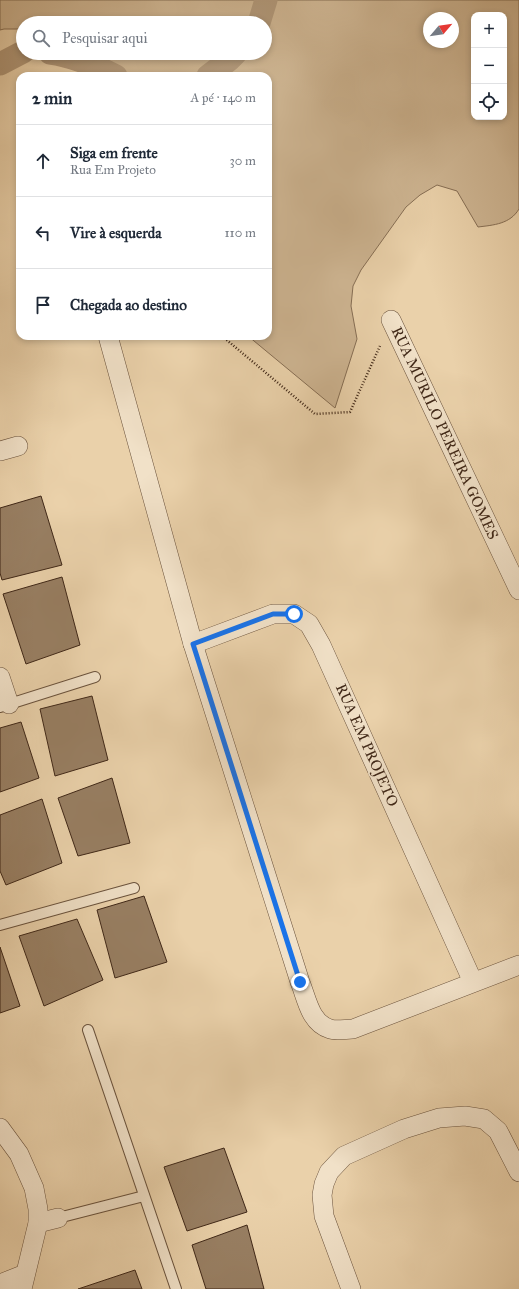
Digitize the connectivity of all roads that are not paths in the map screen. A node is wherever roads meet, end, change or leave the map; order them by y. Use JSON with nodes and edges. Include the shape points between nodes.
{"nodes":[{"id":1,"x":391,"y":320,"type":"road end"},
{"id":2,"x":109,"y":340,"type":"edge"},
{"id":3,"x":18,"y":446,"type":"dead end"},
{"id":4,"x":0,"y":451,"type":"edge"},
{"id":5,"x":519,"y":590,"type":"edge"},
{"id":6,"x":193,"y":644,"type":"junction"},
{"id":7,"x":0,"y":677,"type":"edge"},
{"id":8,"x":94,"y":677,"type":"dead end"},
{"id":9,"x":5,"y":706,"type":"edge"},
{"id":10,"x":134,"y":888,"type":"dead end"},
{"id":11,"x":0,"y":925,"type":"edge"},
{"id":12,"x":519,"y":964,"type":"edge"},
{"id":13,"x":473,"y":982,"type":"junction"},
{"id":14,"x":88,"y":1030,"type":"dead end"},
{"id":15,"x":0,"y":1129,"type":"edge"},
{"id":16,"x":519,"y":1172,"type":"edge"},
{"id":17,"x":144,"y":1196,"type":"junction"},
{"id":18,"x":58,"y":1218,"type":"joint"},
{"id":19,"x":38,"y":1224,"type":"junction"},
{"id":20,"x":23,"y":1282,"type":"edge"},
{"id":21,"x":0,"y":1284,"type":"edge"},
{"id":22,"x":176,"y":1289,"type":"edge"},
{"id":23,"x":351,"y":1289,"type":"edge"}],
"edges":[{"from":1,"to":5,"type":"street","name":"RUA MURILO PEREIRA GOMES"},
{"from":2,"to":6,"type":"street"},
{"from":3,"to":4,"type":"street"},
{"from":6,"to":13,"type":"street","name":"RUA EM PROJETO","via":[[273,614],[294,614],[309,624],[321,645]]},
{"from":6,"to":13,"type":"street","via":[[300,982],[312,1014],[320,1024],[331,1030],[353,1029]]},
{"from":7,"to":9,"type":"street"},
{"from":8,"to":9,"type":"lane"},
{"from":10,"to":11,"type":"lane"},
{"from":12,"to":13,"type":"street"},
{"from":14,"to":17,"type":"lane"},
{"from":15,"to":19,"type":"street","via":[[19,1154],[34,1188]]},
{"from":16,"to":23,"type":"street","via":[[498,1131],[484,1119],[465,1116],[439,1118],[404,1129],[344,1156],[329,1172],[322,1195],[324,1216]]},
{"from":17,"to":18,"type":"lane"},
{"from":17,"to":22,"type":"lane"},
{"from":18,"to":19,"type":"street"},
{"from":19,"to":20,"type":"street"},
{"from":20,"to":21,"type":"street"}]}
